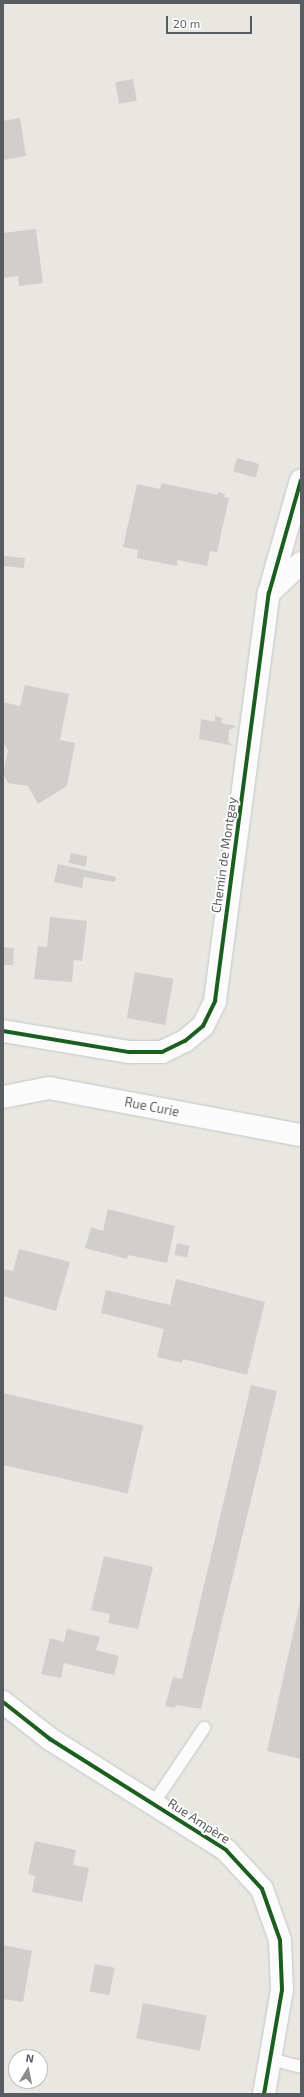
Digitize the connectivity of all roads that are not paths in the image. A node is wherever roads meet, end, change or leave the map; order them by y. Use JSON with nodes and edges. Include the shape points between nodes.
{"nodes":[{"id":1,"x":301,"y":480,"type":"edge"},
{"id":2,"x":301,"y":563,"type":"edge"},
{"id":3,"x":269,"y":593,"type":"junction"},
{"id":4,"x":3,"y":1031,"type":"edge"},
{"id":5,"x":3,"y":1097,"type":"edge"},
{"id":6,"x":301,"y":1135,"type":"edge"},
{"id":7,"x":3,"y":1702,"type":"edge"},
{"id":8,"x":204,"y":1728,"type":"dead end"},
{"id":9,"x":153,"y":1804,"type":"junction"},
{"id":10,"x":271,"y":2059,"type":"junction"},
{"id":11,"x":301,"y":2067,"type":"edge"},
{"id":12,"x":264,"y":2094,"type":"edge"}],
"edges":[{"from":1,"to":3,"type":"street","name":"Chemin de Montgay"},
{"from":2,"to":3,"type":"street"},
{"from":3,"to":4,"type":"street","name":"Chemin de Montgay","via":[[214,1001],[203,1026],[185,1041],[162,1052],[129,1052]]},
{"from":5,"to":6,"type":"street","name":"Rue Curie","via":[[49,1088]]},
{"from":7,"to":9,"type":"street","name":"Rue Ampère","via":[[50,1739]]},
{"from":8,"to":9,"type":"lane"},
{"from":9,"to":10,"type":"street","name":"Rue Ampère","via":[[226,1850],[262,1889],[280,1940],[282,1990]]},
{"from":10,"to":11,"type":"lane"},
{"from":10,"to":12,"type":"street","name":"Rue Ampère"}]}
